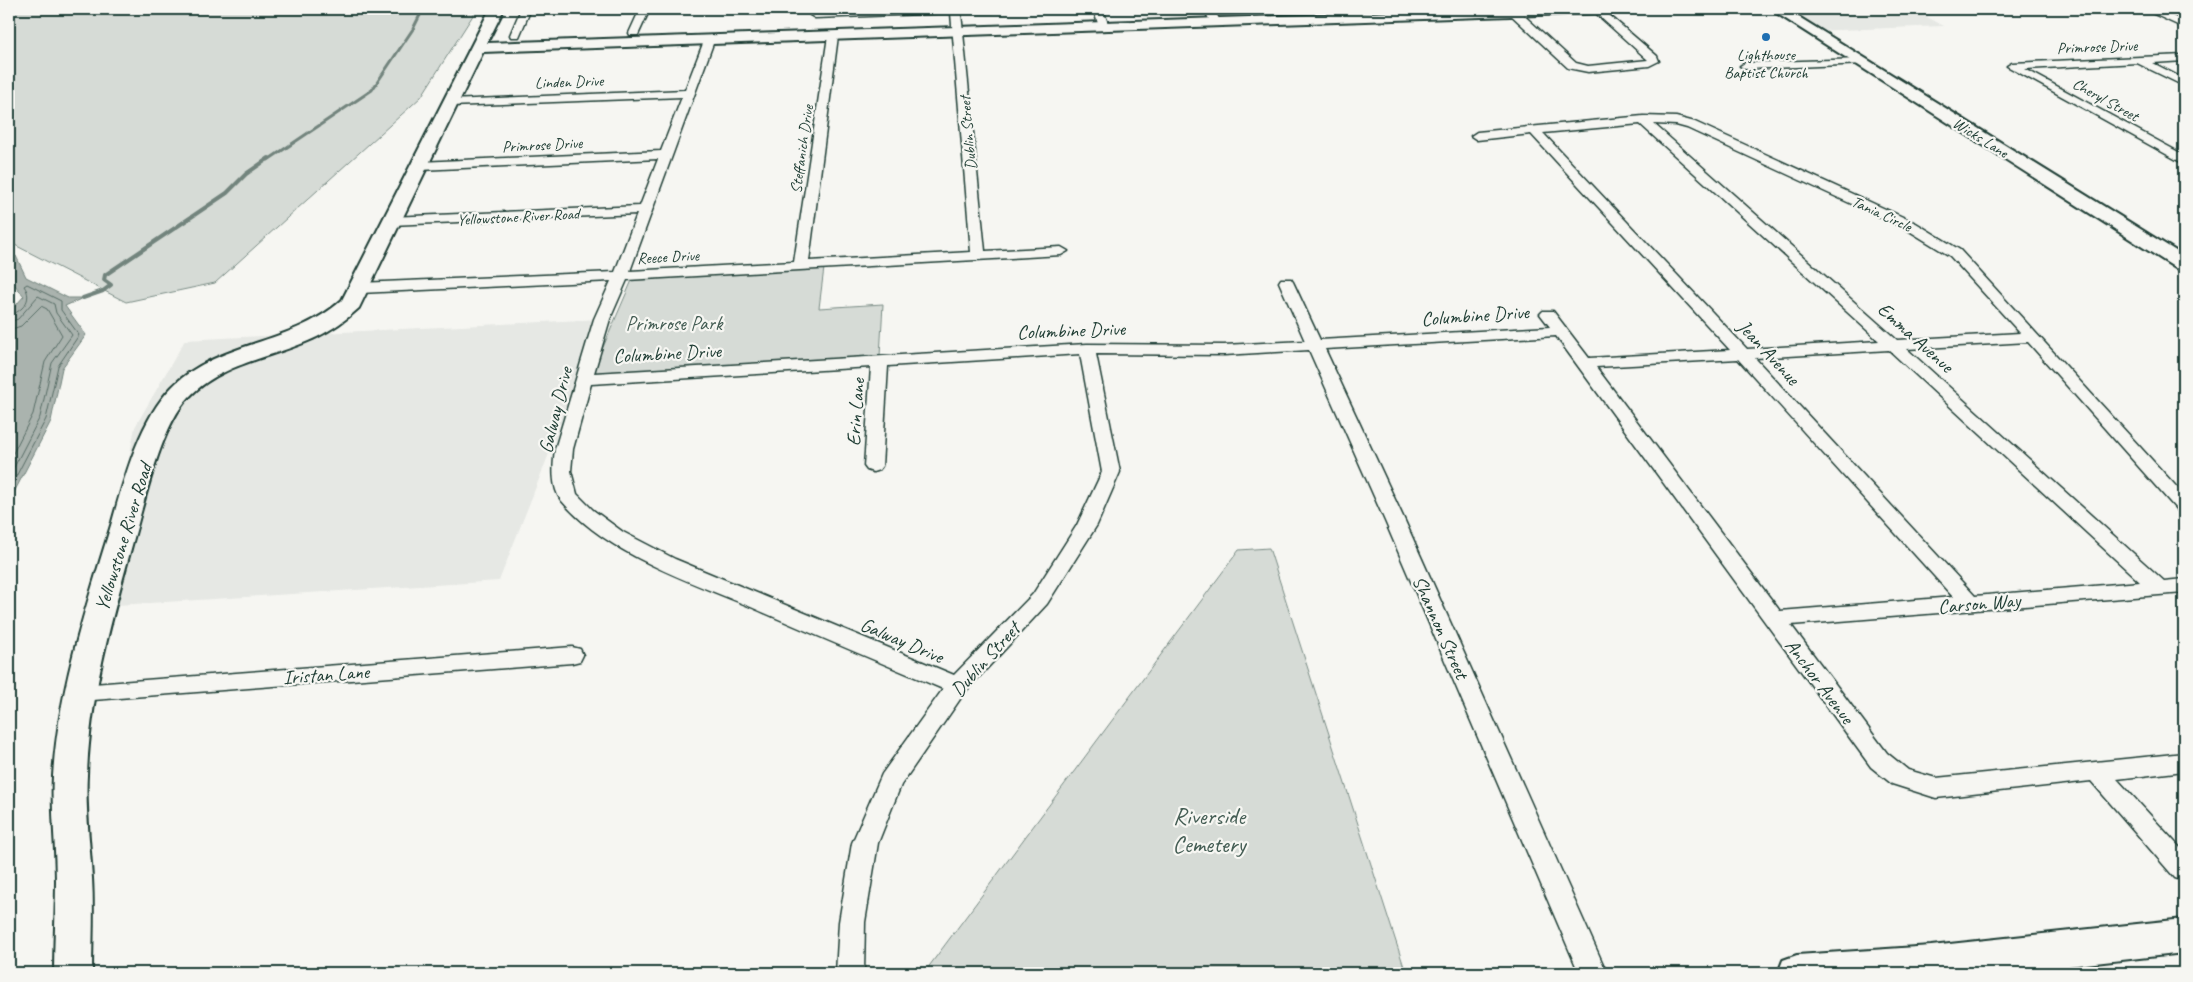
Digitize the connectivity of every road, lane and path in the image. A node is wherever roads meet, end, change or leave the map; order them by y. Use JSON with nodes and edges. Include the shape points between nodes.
{"nodes":[{"id":1,"x":497,"y":9,"type":"edge"},
{"id":2,"x":526,"y":9,"type":"edge"},
{"id":3,"x":645,"y":9,"type":"edge"},
{"id":4,"x":993,"y":9,"type":"edge"},
{"id":5,"x":1098,"y":9,"type":"edge"},
{"id":6,"x":1209,"y":9,"type":"edge"},
{"id":7,"x":1595,"y":9,"type":"edge"},
{"id":8,"x":1777,"y":9,"type":"edge"},
{"id":9,"x":2148,"y":9,"type":"edge"},
{"id":10,"x":956,"y":10,"type":"junction"},
{"id":11,"x":1468,"y":11,"type":"edge"},
{"id":12,"x":816,"y":12,"type":"edge"},
{"id":13,"x":1514,"y":12,"type":"junction"},
{"id":14,"x":1216,"y":23,"type":"junction"},
{"id":15,"x":2184,"y":25,"type":"edge"},
{"id":16,"x":1104,"y":27,"type":"junction"},
{"id":17,"x":958,"y":32,"type":"junction"},
{"id":18,"x":634,"y":33,"type":"dead end"},
{"id":19,"x":515,"y":35,"type":"dead end"},
{"id":20,"x":833,"y":36,"type":"junction"},
{"id":21,"x":709,"y":41,"type":"junction"},
{"id":22,"x":478,"y":48,"type":"junction"},
{"id":23,"x":2184,"y":58,"type":"edge"},
{"id":24,"x":2140,"y":61,"type":"junction"},
{"id":25,"x":1861,"y":62,"type":"junction"},
{"id":26,"x":1745,"y":66,"type":"dead end"},
{"id":27,"x":2012,"y":66,"type":"joint"},
{"id":28,"x":2184,"y":82,"type":"edge"},
{"id":29,"x":690,"y":93,"type":"junction"},
{"id":30,"x":450,"y":103,"type":"junction"},
{"id":31,"x":1643,"y":120,"type":"junction"},
{"id":32,"x":1534,"y":131,"type":"junction"},
{"id":33,"x":1477,"y":136,"type":"dead end"},
{"id":34,"x":666,"y":154,"type":"junction"},
{"id":35,"x":2184,"y":160,"type":"edge"},
{"id":36,"x":420,"y":166,"type":"junction"},
{"id":37,"x":646,"y":210,"type":"junction"},
{"id":38,"x":391,"y":221,"type":"junction"},
{"id":39,"x":1061,"y":251,"type":"dead end"},
{"id":40,"x":978,"y":255,"type":"junction"},
{"id":41,"x":2184,"y":265,"type":"edge"},
{"id":42,"x":801,"y":266,"type":"junction"},
{"id":43,"x":621,"y":276,"type":"junction"},
{"id":44,"x":1286,"y":282,"type":"dead end"},
{"id":45,"x":360,"y":288,"type":"junction"},
{"id":46,"x":1554,"y":323,"type":"joint"},
{"id":47,"x":2030,"y":337,"type":"junction"},
{"id":48,"x":1893,"y":345,"type":"junction"},
{"id":49,"x":1317,"y":346,"type":"junction"},
{"id":50,"x":1088,"y":349,"type":"junction"},
{"id":51,"x":1742,"y":353,"type":"junction"},
{"id":52,"x":880,"y":362,"type":"junction"},
{"id":53,"x":1584,"y":363,"type":"junction"},
{"id":54,"x":584,"y":379,"type":"junction"},
{"id":55,"x":873,"y":466,"type":"dead end"},
{"id":56,"x":2184,"y":506,"type":"edge"},
{"id":57,"x":2184,"y":586,"type":"edge"},
{"id":58,"x":2158,"y":587,"type":"junction"},
{"id":59,"x":1971,"y":604,"type":"junction"},
{"id":60,"x":1774,"y":619,"type":"junction"},
{"id":61,"x":572,"y":655,"type":"dead end"},
{"id":62,"x":957,"y":686,"type":"junction"},
{"id":63,"x":80,"y":693,"type":"junction"},
{"id":64,"x":2184,"y":762,"type":"edge"},
{"id":65,"x":2095,"y":770,"type":"junction"},
{"id":66,"x":2184,"y":870,"type":"edge"},
{"id":67,"x":2184,"y":936,"type":"edge"},
{"id":68,"x":1934,"y":969,"type":"edge"},
{"id":69,"x":73,"y":973,"type":"edge"},
{"id":70,"x":850,"y":973,"type":"edge"},
{"id":71,"x":1593,"y":973,"type":"edge"},
{"id":72,"x":1797,"y":973,"type":"edge"}],
"edges":[{"from":1,"to":22,"type":"street","name":"Yellowstone River Road"},
{"from":2,"to":19,"type":"street"},
{"from":3,"to":18,"type":"street"},
{"from":4,"to":10,"type":"street"},
{"from":5,"to":16,"type":"street"},
{"from":6,"to":14,"type":"street"},
{"from":7,"to":13,"type":"street"},
{"from":7,"to":13,"type":"street","via":[[1654,61],[1588,69],[1572,66]]},
{"from":8,"to":25,"type":"street","name":"Wicks Lane"},
{"from":9,"to":15,"type":"street"},
{"from":10,"to":12,"type":"street"},
{"from":10,"to":17,"type":"street","name":"Dublin Street"},
{"from":11,"to":13,"type":"street"},
{"from":11,"to":14,"type":"street"},
{"from":14,"to":16,"type":"street"},
{"from":16,"to":17,"type":"street"},
{"from":17,"to":20,"type":"street"},
{"from":17,"to":40,"type":"street","name":"Dublin Street"},
{"from":20,"to":21,"type":"street"},
{"from":20,"to":42,"type":"street","name":"Steffanich Drive"},
{"from":21,"to":22,"type":"street"},
{"from":21,"to":29,"type":"street","name":"Galway Drive"},
{"from":22,"to":30,"type":"street","name":"Yellowstone River Road"},
{"from":23,"to":24,"type":"street","name":"Primrose Drive"},
{"from":24,"to":27,"type":"street","name":"Primrose Drive"},
{"from":24,"to":28,"type":"street"},
{"from":25,"to":26,"type":"street"},
{"from":25,"to":41,"type":"street","name":"Wicks Lane"},
{"from":27,"to":35,"type":"street","name":"Cheryl Street"},
{"from":29,"to":30,"type":"street","name":"Linden Drive"},
{"from":29,"to":34,"type":"street","name":"Galway Drive"},
{"from":30,"to":36,"type":"street","name":"Yellowstone River Road"},
{"from":31,"to":32,"type":"street","name":"Tania Circle"},
{"from":31,"to":47,"type":"street","name":"Tania Circle","via":[[1691,125],[1919,231],[1954,253]]},
{"from":31,"to":48,"type":"street","name":"Emma Avenue"},
{"from":32,"to":33,"type":"street","name":"Tania Circle"},
{"from":32,"to":51,"type":"street","name":"Jean Avenue"},
{"from":34,"to":36,"type":"street","name":"Primrose Drive"},
{"from":34,"to":37,"type":"street","name":"Galway Drive"},
{"from":36,"to":38,"type":"street","name":"Yellowstone River Road"},
{"from":37,"to":38,"type":"street","name":"Yellowstone River Road"},
{"from":37,"to":43,"type":"street","name":"Galway Drive"},
{"from":38,"to":45,"type":"street","name":"Yellowstone River Road"},
{"from":39,"to":40,"type":"street","name":"Reece Drive"},
{"from":40,"to":42,"type":"street","name":"Reece Drive"},
{"from":42,"to":43,"type":"street","name":"Reece Drive"},
{"from":43,"to":45,"type":"street","name":"Reece Drive"},
{"from":43,"to":54,"type":"street","name":"Galway Drive","via":[[602,319]]},
{"from":44,"to":49,"type":"street","name":"Shannon Street"},
{"from":45,"to":63,"type":"street","name":"Yellowstone River Road","via":[[351,303],[335,318],[308,333],[221,364],[197,378],[168,406],[150,445],[131,501]]},
{"from":46,"to":49,"type":"street","name":"Columbine Drive"},
{"from":46,"to":53,"type":"street","name":"Anchor Avenue"},
{"from":47,"to":48,"type":"street"},
{"from":47,"to":56,"type":"street","name":"Tania Circle"},
{"from":48,"to":51,"type":"street"},
{"from":48,"to":58,"type":"street","name":"Emma Avenue"},
{"from":49,"to":50,"type":"street","name":"Columbine Drive","via":[[1224,350]]},
{"from":49,"to":71,"type":"street","name":"Shannon Street"},
{"from":50,"to":52,"type":"street","name":"Columbine Drive"},
{"from":50,"to":62,"type":"street","name":"Dublin Street","via":[[1111,472],[1087,525],[1040,599]]},
{"from":51,"to":53,"type":"street"},
{"from":51,"to":59,"type":"street","name":"Jean Avenue"},
{"from":52,"to":54,"type":"street","name":"Columbine Drive"},
{"from":52,"to":55,"type":"street","name":"Erin Lane"},
{"from":53,"to":60,"type":"street","name":"Anchor Avenue"},
{"from":54,"to":62,"type":"street","name":"Galway Drive","via":[[564,449],[562,471],[568,496],[586,514],[616,537],[668,564]]},
{"from":57,"to":58,"type":"street","name":"Carson Way"},
{"from":58,"to":59,"type":"street","name":"Carson Way"},
{"from":59,"to":60,"type":"street","name":"Carson Way"},
{"from":60,"to":65,"type":"street","name":"Anchor Avenue","via":[[1879,760],[1900,777],[1936,788]]},
{"from":61,"to":63,"type":"street","name":"Iristan Lane"},
{"from":62,"to":70,"type":"street","name":"Dublin Street","via":[[891,781],[865,843],[852,922]]},
{"from":63,"to":69,"type":"street","name":"Yellowstone River Road","via":[[70,776]]},
{"from":64,"to":65,"type":"street"},
{"from":65,"to":66,"type":"street"},
{"from":67,"to":68,"type":"street"},
{"from":68,"to":72,"type":"street"}]}
